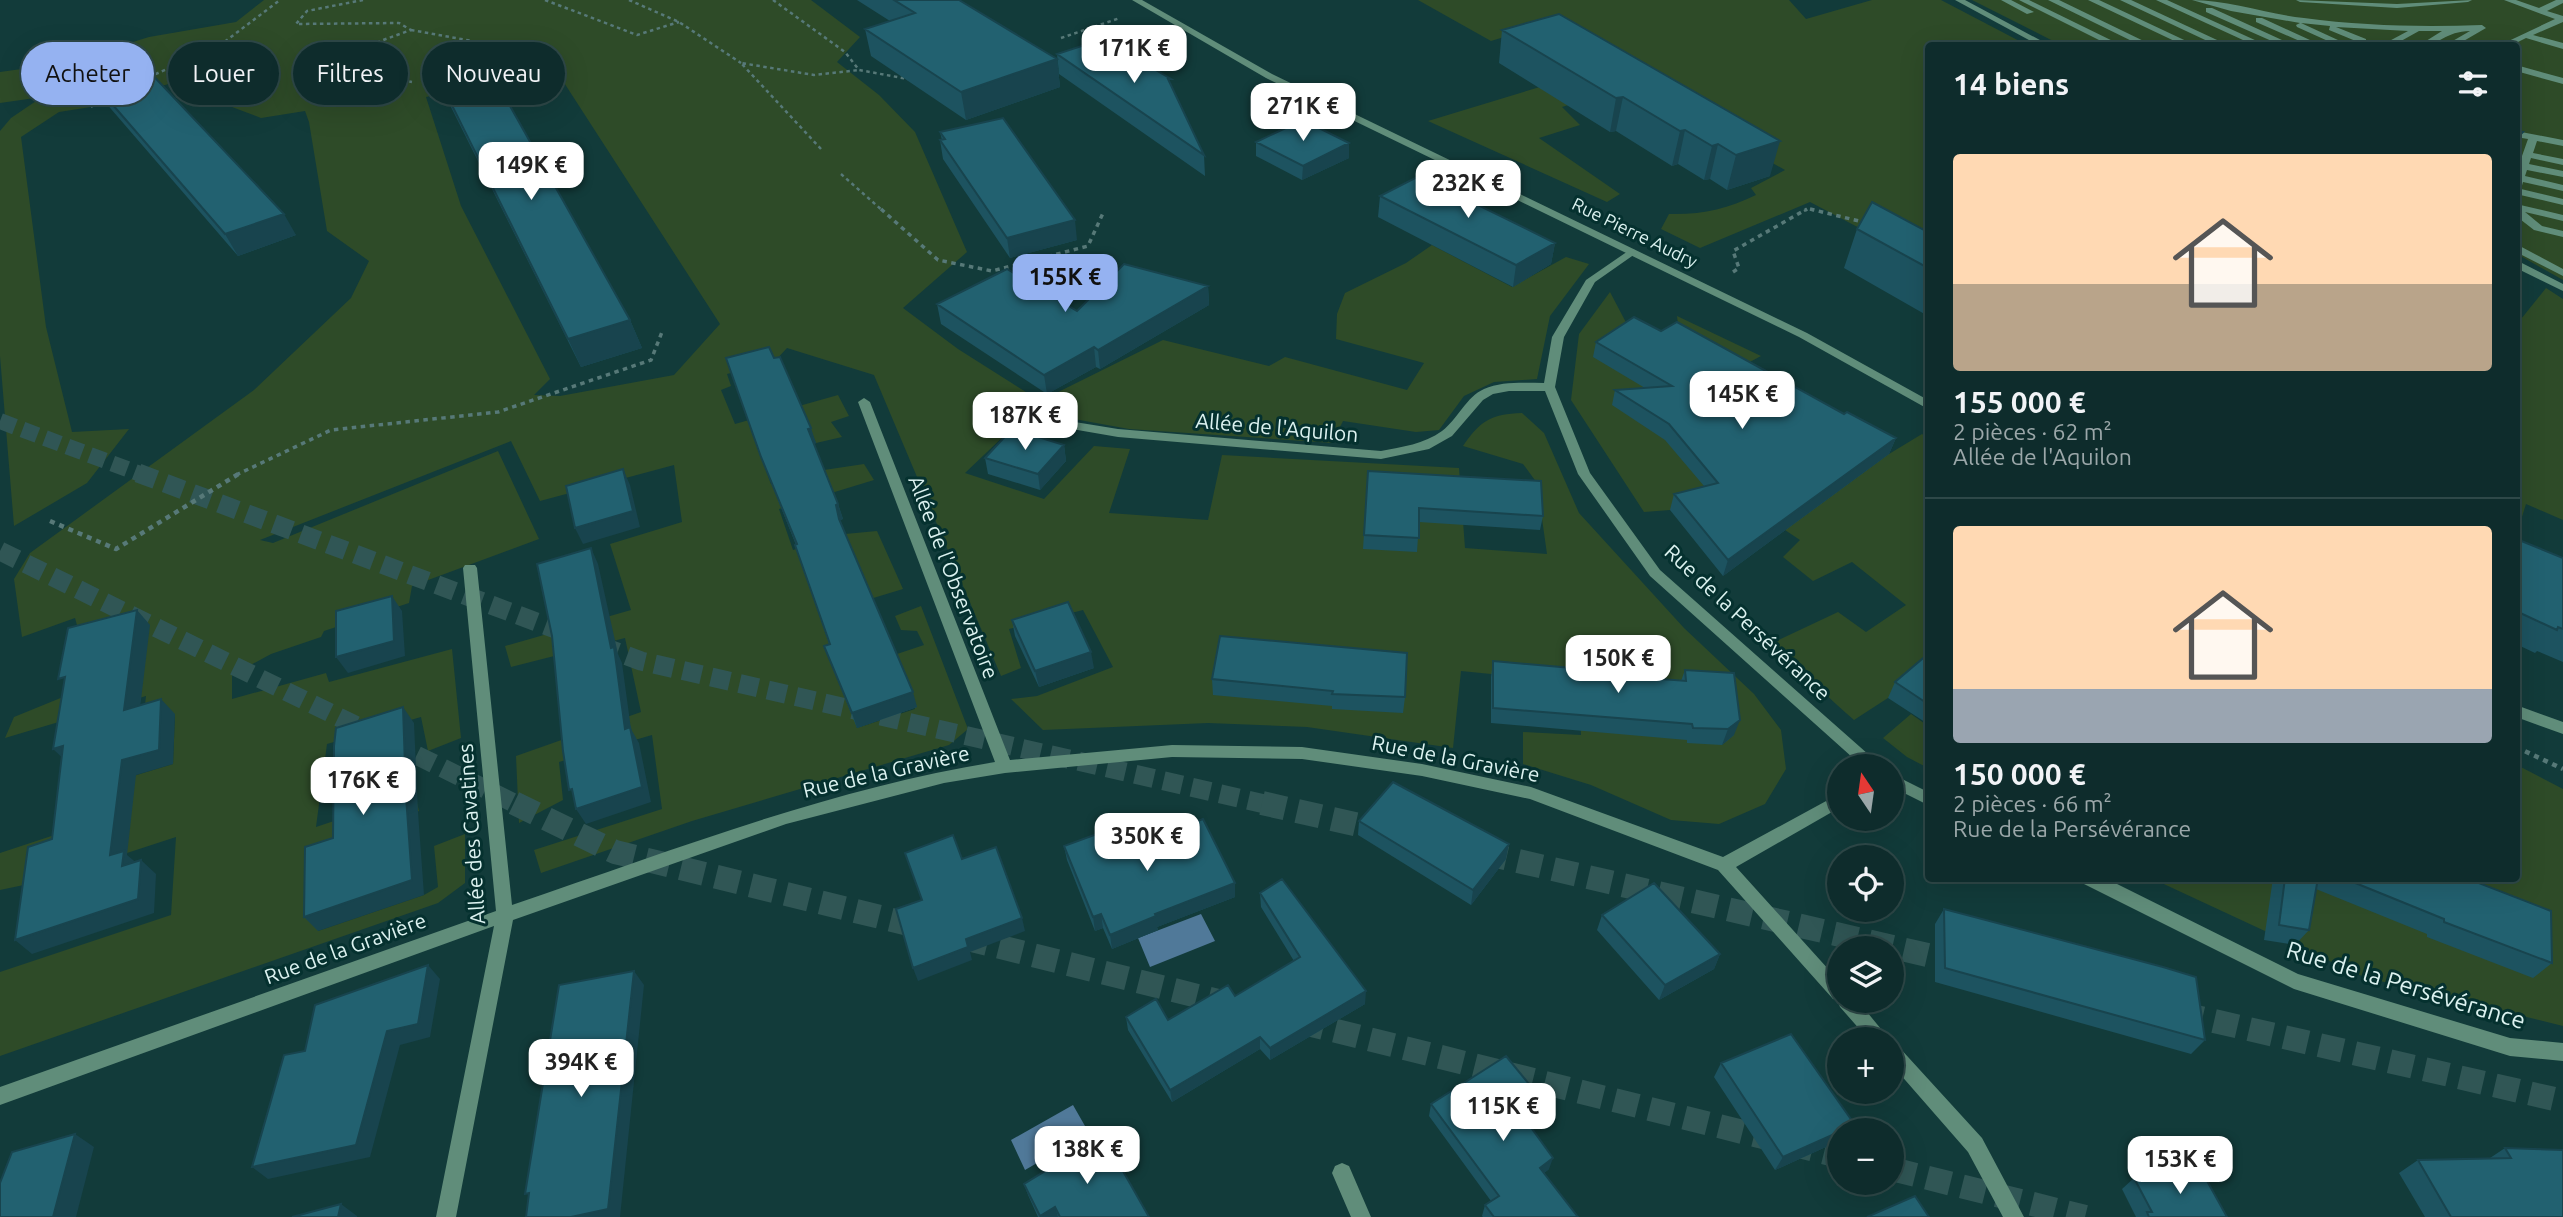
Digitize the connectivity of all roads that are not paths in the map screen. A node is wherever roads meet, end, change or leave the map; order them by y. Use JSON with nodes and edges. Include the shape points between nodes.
{"nodes":[{"id":1,"x":1136,"y":0,"type":"edge"},
{"id":2,"x":1959,"y":0,"type":"edge"},
{"id":3,"x":2004,"y":0,"type":"edge"},
{"id":4,"x":2023,"y":0,"type":"edge"},
{"id":5,"x":2052,"y":0,"type":"edge"},
{"id":6,"x":2078,"y":0,"type":"edge"},
{"id":7,"x":2092,"y":0,"type":"edge"},
{"id":8,"x":2124,"y":0,"type":"edge"},
{"id":9,"x":2160,"y":0,"type":"edge"},
{"id":10,"x":2300,"y":0,"type":"edge"},
{"id":11,"x":2468,"y":0,"type":"edge"},
{"id":12,"x":2508,"y":0,"type":"edge"},
{"id":13,"x":2563,"y":0,"type":"edge"},
{"id":14,"x":2199,"y":1,"type":"edge"},
{"id":15,"x":2234,"y":9,"type":"junction"},
{"id":16,"x":2539,"y":11,"type":"junction"},
{"id":17,"x":2280,"y":17,"type":"junction"},
{"id":18,"x":2563,"y":19,"type":"edge"},
{"id":19,"x":2320,"y":23,"type":"junction"},
{"id":20,"x":2388,"y":28,"type":"junction"},
{"id":21,"x":2419,"y":29,"type":"junction"},
{"id":22,"x":2454,"y":29,"type":"junction"},
{"id":23,"x":2525,"y":35,"type":"junction"},
{"id":24,"x":2039,"y":42,"type":"edge"},
{"id":25,"x":2089,"y":42,"type":"edge"},
{"id":26,"x":2111,"y":42,"type":"edge"},
{"id":27,"x":2141,"y":42,"type":"edge"},
{"id":28,"x":2168,"y":42,"type":"edge"},
{"id":29,"x":2184,"y":42,"type":"edge"},
{"id":30,"x":2217,"y":42,"type":"edge"},
{"id":31,"x":2255,"y":42,"type":"edge"},
{"id":32,"x":2282,"y":42,"type":"edge"},
{"id":33,"x":2310,"y":42,"type":"edge"},
{"id":34,"x":2338,"y":42,"type":"edge"},
{"id":35,"x":2356,"y":42,"type":"edge"},
{"id":36,"x":2360,"y":42,"type":"edge"},
{"id":37,"x":2392,"y":42,"type":"edge"},
{"id":38,"x":2430,"y":42,"type":"edge"},
{"id":39,"x":2455,"y":42,"type":"edge"},
{"id":40,"x":2510,"y":42,"type":"edge"},
{"id":41,"x":2563,"y":46,"type":"edge"},
{"id":42,"x":2520,"y":59,"type":"edge"},
{"id":43,"x":2520,"y":69,"type":"edge"},
{"id":44,"x":2563,"y":71,"type":"edge"},
{"id":45,"x":2563,"y":81,"type":"edge"},
{"id":46,"x":2520,"y":135,"type":"edge"},
{"id":47,"x":2533,"y":137,"type":"junction"},
{"id":48,"x":2563,"y":143,"type":"edge"},
{"id":49,"x":2526,"y":160,"type":"junction"},
{"id":50,"x":2563,"y":162,"type":"edge"},
{"id":51,"x":2563,"y":174,"type":"edge"},
{"id":52,"x":2521,"y":178,"type":"joint"},
{"id":53,"x":2563,"y":188,"type":"edge"},
{"id":54,"x":2520,"y":191,"type":"edge"},
{"id":55,"x":2563,"y":202,"type":"edge"},
{"id":56,"x":2520,"y":210,"type":"edge"},
{"id":57,"x":2520,"y":212,"type":"edge"},
{"id":58,"x":2563,"y":218,"type":"edge"},
{"id":59,"x":2563,"y":232,"type":"edge"},
{"id":60,"x":2520,"y":249,"type":"edge"},
{"id":61,"x":1631,"y":252,"type":"junction"},
{"id":62,"x":2520,"y":265,"type":"edge"},
{"id":63,"x":2563,"y":273,"type":"edge"},
{"id":64,"x":2563,"y":288,"type":"edge"},
{"id":65,"x":1549,"y":387,"type":"junction"},
{"id":66,"x":985,"y":398,"type":"dead end"},
{"id":67,"x":864,"y":402,"type":"dead end"},
{"id":68,"x":1925,"y":403,"type":"edge"},
{"id":69,"x":470,"y":568,"type":"dead end"},
{"id":70,"x":2520,"y":712,"type":"edge"},
{"id":71,"x":2563,"y":728,"type":"edge"},
{"id":72,"x":1859,"y":754,"type":"edge"},
{"id":73,"x":1005,"y":767,"type":"junction"},
{"id":74,"x":1904,"y":786,"type":"edge"},
{"id":75,"x":1925,"y":797,"type":"edge"},
{"id":76,"x":1827,"y":807,"type":"edge"},
{"id":77,"x":1724,"y":865,"type":"junction"},
{"id":78,"x":2096,"y":882,"type":"edge"},
{"id":79,"x":505,"y":915,"type":"junction"},
{"id":80,"x":1827,"y":980,"type":"edge"},
{"id":81,"x":1857,"y":1013,"type":"edge"},
{"id":82,"x":1869,"y":1027,"type":"edge"},
{"id":83,"x":2563,"y":1052,"type":"edge"},
{"id":84,"x":1904,"y":1065,"type":"edge"},
{"id":85,"x":0,"y":1096,"type":"edge"},
{"id":86,"x":1342,"y":1173,"type":"dead end"},
{"id":87,"x":446,"y":1217,"type":"edge"},
{"id":88,"x":1361,"y":1217,"type":"edge"},
{"id":89,"x":2014,"y":1217,"type":"edge"}],
"edges":[{"from":1,"to":61,"type":"street","name":"Rue Pierre Audry","via":[[1269,76]]},
{"from":2,"to":24,"type":"street"},
{"from":3,"to":25,"type":"street"},
{"from":4,"to":26,"type":"street"},
{"from":5,"to":27,"type":"street"},
{"from":6,"to":28,"type":"street"},
{"from":7,"to":29,"type":"street"},
{"from":8,"to":30,"type":"street"},
{"from":9,"to":31,"type":"street"},
{"from":10,"to":11,"type":"street","via":[[2397,6]]},
{"from":12,"to":16,"type":"street"},
{"from":13,"to":16,"type":"street"},
{"from":14,"to":15,"type":"street"},
{"from":14,"to":32,"type":"street"},
{"from":15,"to":17,"type":"street"},
{"from":15,"to":33,"type":"street"},
{"from":16,"to":18,"type":"street"},
{"from":17,"to":19,"type":"street"},
{"from":17,"to":34,"type":"street"},
{"from":18,"to":23,"type":"street"},
{"from":19,"to":20,"type":"street"},
{"from":19,"to":35,"type":"street"},
{"from":20,"to":21,"type":"street"},
{"from":20,"to":36,"type":"street"},
{"from":21,"to":22,"type":"street"},
{"from":21,"to":37,"type":"street"},
{"from":22,"to":38,"type":"street"},
{"from":22,"to":39,"type":"street","via":[[2482,27]]},
{"from":23,"to":40,"type":"street"},
{"from":23,"to":41,"type":"street"},
{"from":42,"to":44,"type":"street"},
{"from":43,"to":45,"type":"street"},
{"from":46,"to":47,"type":"street"},
{"from":47,"to":48,"type":"street"},
{"from":47,"to":49,"type":"street"},
{"from":49,"to":50,"type":"street"},
{"from":49,"to":51,"type":"street"},
{"from":49,"to":52,"type":"street"},
{"from":52,"to":53,"type":"street"},
{"from":54,"to":55,"type":"street"},
{"from":56,"to":58,"type":"street"},
{"from":57,"to":59,"type":"street","via":[[2531,222]]},
{"from":60,"to":63,"type":"street"},
{"from":61,"to":65,"type":"street","via":[[1591,280],[1558,337]]},
{"from":61,"to":68,"type":"street","name":"Rue Pierre Audry","via":[[1803,335]]},
{"from":62,"to":64,"type":"street"},
{"from":65,"to":66,"type":"street","name":"Allée de l'Aquilon","via":[[1489,391],[1448,433],[1424,446],[1381,455],[1118,433],[1041,421]]},
{"from":65,"to":72,"type":"street","name":"Rue de la Persévérance","via":[[1584,474],[1655,573]]},
{"from":67,"to":73,"type":"street","name":"Allée de l'Observatoire"},
{"from":69,"to":79,"type":"street","name":"Allée des Cavatines"},
{"from":70,"to":71,"type":"street"},
{"from":73,"to":77,"type":"street","name":"Rue de la Gravière","via":[[1172,751],[1302,753],[1422,770],[1531,793]]},
{"from":73,"to":79,"type":"street","name":"Rue de la Gravière","via":[[931,779],[786,818]]},
{"from":74,"to":75,"type":"street"},
{"from":76,"to":77,"type":"street"},
{"from":77,"to":80,"type":"street","name":"Rue de la Gravière"},
{"from":78,"to":83,"type":"street","name":"Rue de la Persévérance","via":[[2294,981],[2510,1047]]},
{"from":79,"to":85,"type":"street","name":"Rue de la Gravière"},
{"from":79,"to":87,"type":"street","name":"Allée des Cavatines"},
{"from":81,"to":82,"type":"street"},
{"from":84,"to":89,"type":"street","via":[[1975,1145]]},
{"from":86,"to":88,"type":"street"}]}
